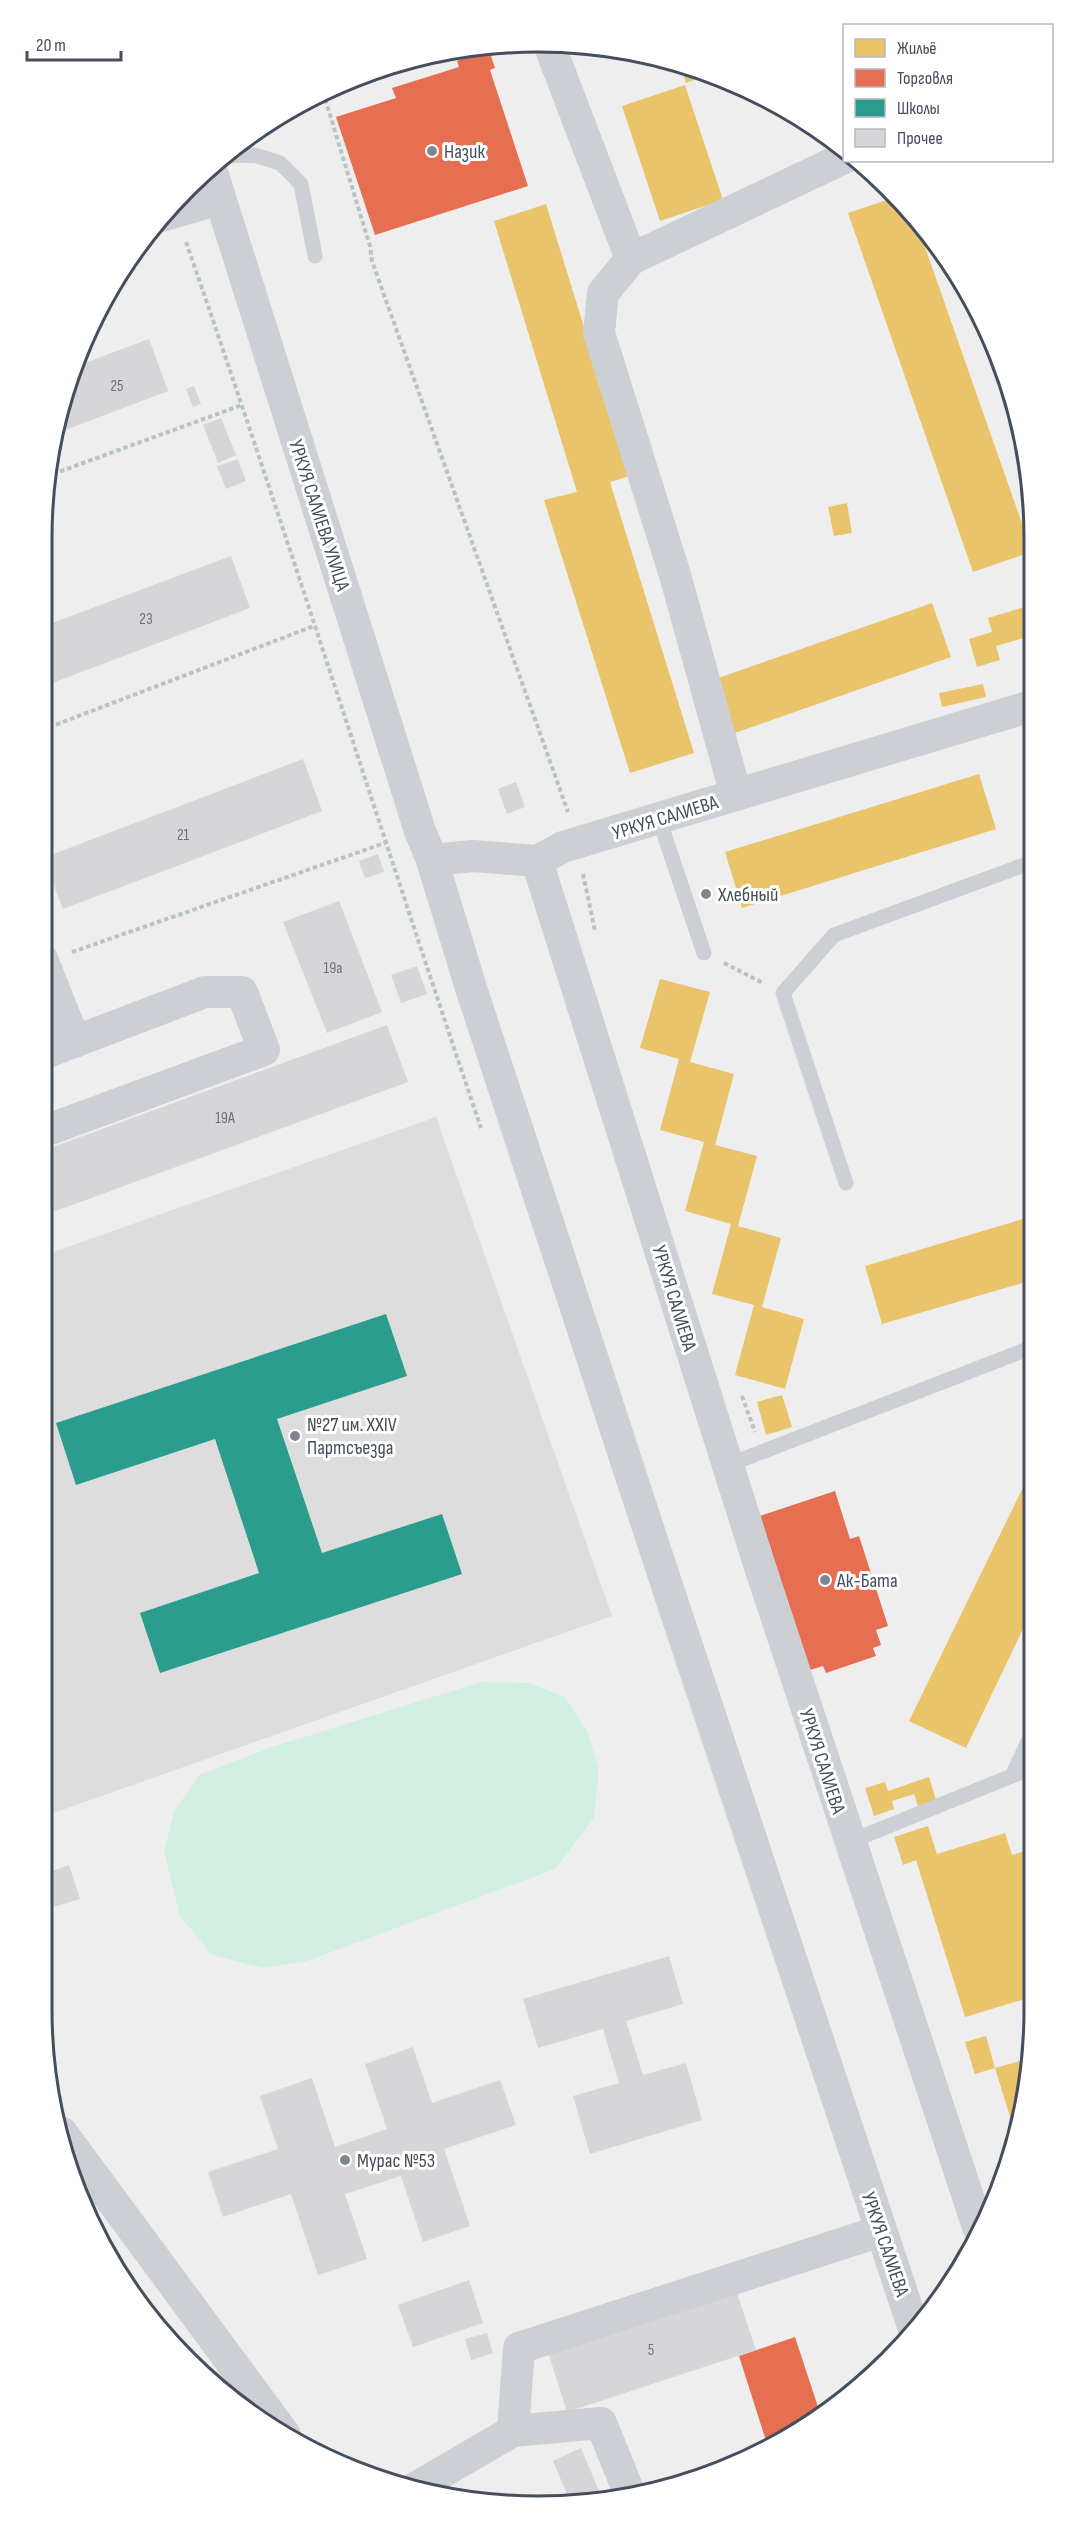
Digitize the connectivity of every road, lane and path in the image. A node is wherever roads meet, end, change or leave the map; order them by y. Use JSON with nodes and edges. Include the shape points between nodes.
{"nodes":[{"id":1,"x":552,"y":53,"type":"edge"},
{"id":2,"x":326,"y":102,"type":"edge"},
{"id":3,"x":240,"y":155,"type":"edge"},
{"id":4,"x":842,"y":159,"type":"edge"},
{"id":5,"x":213,"y":177,"type":"edge"},
{"id":6,"x":220,"y":199,"type":"junction"},
{"id":7,"x":180,"y":211,"type":"edge"},
{"id":8,"x":315,"y":256,"type":"dead end"},
{"id":9,"x":632,"y":259,"type":"junction"},
{"id":10,"x":242,"y":405,"type":"dead end"},
{"id":11,"x":57,"y":472,"type":"edge"},
{"id":12,"x":314,"y":626,"type":"dead end"},
{"id":13,"x":1024,"y":708,"type":"edge"},
{"id":14,"x":52,"y":726,"type":"edge"},
{"id":15,"x":736,"y":795,"type":"junction"},
{"id":16,"x":659,"y":819,"type":"junction"},
{"id":17,"x":420,"y":831,"type":"junction"},
{"id":18,"x":579,"y":843,"type":"junction"},
{"id":19,"x":432,"y":860,"type":"junction"},
{"id":20,"x":537,"y":861,"type":"junction"},
{"id":21,"x":1024,"y":865,"type":"edge"},
{"id":22,"x":597,"y":937,"type":"dead end"},
{"id":23,"x":704,"y":953,"type":"joint"},
{"id":24,"x":52,"y":958,"type":"edge"},
{"id":25,"x":52,"y":984,"type":"edge"},
{"id":26,"x":783,"y":993,"type":"junction"},
{"id":27,"x":75,"y":1042,"type":"junction"},
{"id":28,"x":52,"y":1050,"type":"edge"},
{"id":29,"x":52,"y":1128,"type":"edge"},
{"id":30,"x":846,"y":1183,"type":"dead end"},
{"id":31,"x":1024,"y":1350,"type":"edge"},
{"id":32,"x":740,"y":1390,"type":"dead end"},
{"id":33,"x":762,"y":1452,"type":"junction"},
{"id":34,"x":728,"y":1465,"type":"junction"},
{"id":35,"x":1024,"y":1750,"type":"edge"},
{"id":36,"x":1024,"y":1771,"type":"edge"},
{"id":37,"x":1012,"y":1776,"type":"junction"},
{"id":38,"x":849,"y":1842,"type":"junction"},
{"id":39,"x":72,"y":2145,"type":"edge"},
{"id":40,"x":976,"y":2220,"type":"edge"},
{"id":41,"x":881,"y":2231,"type":"junction"},
{"id":42,"x":911,"y":2321,"type":"edge"},
{"id":43,"x":271,"y":2416,"type":"edge"},
{"id":44,"x":513,"y":2431,"type":"junction"},
{"id":45,"x":426,"y":2482,"type":"edge"},
{"id":46,"x":627,"y":2487,"type":"edge"}],
"edges":[{"from":1,"to":9,"type":"street"},
{"from":2,"to":18,"type":"path","via":[[372,261]]},
{"from":3,"to":8,"type":"lane","via":[[254,155],[280,163],[300,184]]},
{"from":4,"to":9,"type":"street"},
{"from":5,"to":6,"type":"street","name":"УРКУЯ САЛИЕВА УЛИЦА"},
{"from":6,"to":7,"type":"street"},
{"from":6,"to":17,"type":"street","name":"УРКУЯ САЛИЕВА УЛИЦА"},
{"from":9,"to":15,"type":"street","via":[[603,293],[599,333],[675,575]]},
{"from":10,"to":11,"type":"path"},
{"from":12,"to":14,"type":"path"},
{"from":13,"to":15,"type":"street","name":"УРКУЯ САЛИЕВА"},
{"from":15,"to":16,"type":"street","name":"УРКУЯ САЛИЕВА"},
{"from":16,"to":18,"type":"street","name":"УРКУЯ САЛИЕВА"},
{"from":16,"to":23,"type":"lane"},
{"from":17,"to":19,"type":"street","name":"УРКУЯ САЛИЕВА УЛИЦА"},
{"from":17,"to":24,"type":"path"},
{"from":18,"to":20,"type":"street","name":"УРКУЯ САЛИЕВА"},
{"from":18,"to":22,"type":"path","via":[[584,886]]},
{"from":19,"to":20,"type":"street","via":[[473,856]]},
{"from":19,"to":41,"type":"street","name":"УРКУЯ САЛИЕВА"},
{"from":20,"to":34,"type":"street","name":"УРКУЯ САЛИЕВА"},
{"from":21,"to":26,"type":"lane","via":[[834,935]]},
{"from":23,"to":26,"type":"path"},
{"from":25,"to":27,"type":"street"},
{"from":26,"to":30,"type":"lane"},
{"from":27,"to":28,"type":"street"},
{"from":27,"to":29,"type":"street","via":[[205,992],[242,992],[264,1050]]},
{"from":31,"to":33,"type":"lane"},
{"from":32,"to":33,"type":"path"},
{"from":33,"to":34,"type":"lane"},
{"from":34,"to":38,"type":"street","name":"УРКУЯ САЛИЕВА"},
{"from":35,"to":37,"type":"lane"},
{"from":36,"to":37,"type":"lane"},
{"from":37,"to":38,"type":"lane"},
{"from":38,"to":40,"type":"street","name":"УРКУЯ САЛИЕВА"},
{"from":39,"to":43,"type":"street"},
{"from":41,"to":42,"type":"street","name":"УРКУЯ САЛИЕВА"},
{"from":41,"to":44,"type":"street","via":[[519,2348]]},
{"from":44,"to":45,"type":"street"},
{"from":44,"to":46,"type":"street","via":[[602,2423]]}]}
